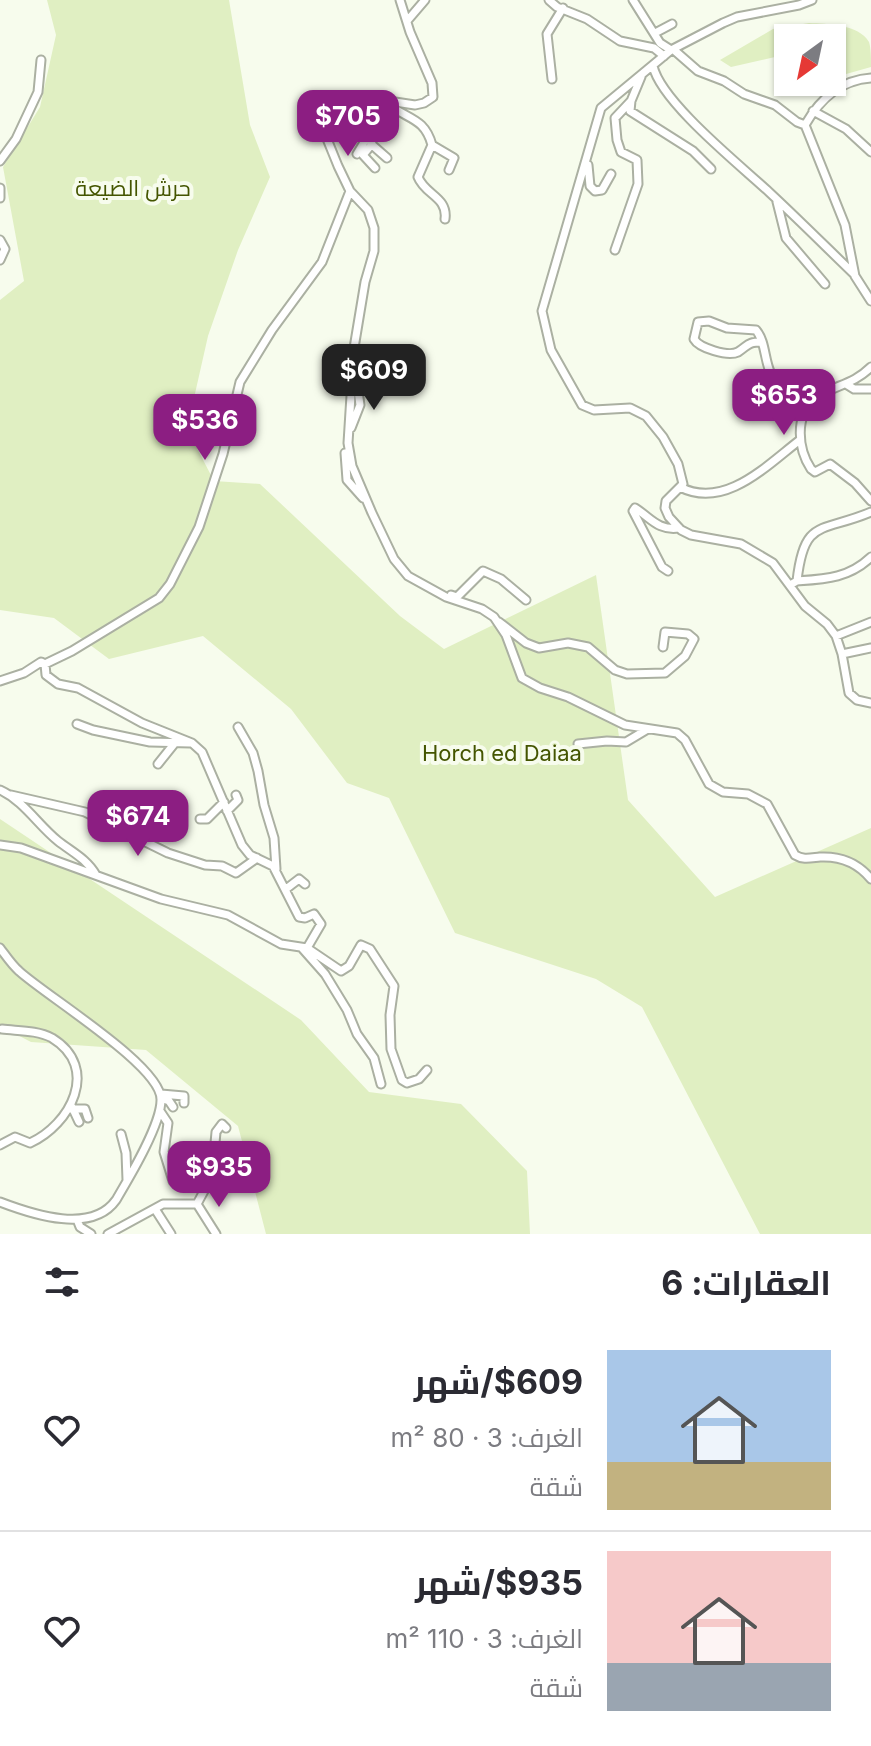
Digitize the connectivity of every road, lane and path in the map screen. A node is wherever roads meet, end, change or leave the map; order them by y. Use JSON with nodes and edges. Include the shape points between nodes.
{"nodes":[{"id":1,"x":400,"y":0,"type":"edge"},
{"id":2,"x":425,"y":0,"type":"edge"},
{"id":3,"x":549,"y":0,"type":"edge"},
{"id":4,"x":633,"y":0,"type":"edge"},
{"id":5,"x":812,"y":0,"type":"edge"},
{"id":6,"x":563,"y":8,"type":"junction"},
{"id":7,"x":407,"y":21,"type":"junction"},
{"id":8,"x":672,"y":24,"type":"dead end"},
{"id":9,"x":655,"y":33,"type":"junction"},
{"id":10,"x":669,"y":52,"type":"junction"},
{"id":11,"x":41,"y":60,"type":"dead end"},
{"id":12,"x":653,"y":66,"type":"junction"},
{"id":13,"x":642,"y":75,"type":"junction"},
{"id":14,"x":871,"y":78,"type":"edge"},
{"id":15,"x":552,"y":79,"type":"dead end"},
{"id":16,"x":631,"y":101,"type":"junction"},
{"id":17,"x":386,"y":102,"type":"junction"},
{"id":18,"x":813,"y":111,"type":"junction"},
{"id":19,"x":805,"y":125,"type":"junction"},
{"id":20,"x":369,"y":142,"type":"junction"},
{"id":21,"x":432,"y":145,"type":"junction"},
{"id":22,"x":871,"y":152,"type":"edge"},
{"id":23,"x":357,"y":154,"type":"dead end"},
{"id":24,"x":387,"y":158,"type":"dead end"},
{"id":25,"x":0,"y":161,"type":"edge"},
{"id":26,"x":587,"y":163,"type":"junction"},
{"id":27,"x":375,"y":168,"type":"dead end"},
{"id":28,"x":711,"y":169,"type":"dead end"},
{"id":29,"x":449,"y":170,"type":"dead end"},
{"id":30,"x":611,"y":174,"type":"dead end"},
{"id":31,"x":0,"y":188,"type":"edge"},
{"id":32,"x":443,"y":190,"type":"dead end"},
{"id":33,"x":350,"y":191,"type":"junction"},
{"id":34,"x":0,"y":198,"type":"edge"},
{"id":35,"x":438,"y":199,"type":"junction"},
{"id":36,"x":777,"y":201,"type":"junction"},
{"id":37,"x":445,"y":219,"type":"dead end"},
{"id":38,"x":0,"y":240,"type":"edge"},
{"id":39,"x":615,"y":250,"type":"dead end"},
{"id":40,"x":0,"y":260,"type":"edge"},
{"id":41,"x":855,"y":276,"type":"junction"},
{"id":42,"x":825,"y":284,"type":"dead end"},
{"id":43,"x":871,"y":301,"type":"edge"},
{"id":44,"x":762,"y":342,"type":"junction"},
{"id":45,"x":871,"y":367,"type":"edge"},
{"id":46,"x":357,"y":384,"type":"dead end"},
{"id":47,"x":846,"y":384,"type":"junction"},
{"id":48,"x":871,"y":389,"type":"edge"},
{"id":49,"x":805,"y":412,"type":"junction"},
{"id":50,"x":348,"y":433,"type":"junction"},
{"id":51,"x":800,"y":440,"type":"junction"},
{"id":52,"x":680,"y":487,"type":"junction"},
{"id":53,"x":871,"y":501,"type":"edge"},
{"id":54,"x":871,"y":512,"type":"edge"},
{"id":55,"x":679,"y":528,"type":"junction"},
{"id":56,"x":871,"y":557,"type":"edge"},
{"id":57,"x":668,"y":571,"type":"dead end"},
{"id":58,"x":794,"y":583,"type":"junction"},
{"id":59,"x":446,"y":597,"type":"junction"},
{"id":60,"x":526,"y":600,"type":"dead end"},
{"id":61,"x":497,"y":621,"type":"junction"},
{"id":62,"x":871,"y":622,"type":"edge"},
{"id":63,"x":836,"y":636,"type":"junction"},
{"id":64,"x":663,"y":647,"type":"dead end"},
{"id":65,"x":871,"y":648,"type":"edge"},
{"id":66,"x":842,"y":654,"type":"junction"},
{"id":67,"x":45,"y":664,"type":"junction"},
{"id":68,"x":0,"y":681,"type":"edge"},
{"id":69,"x":871,"y":703,"type":"edge"},
{"id":70,"x":77,"y":724,"type":"dead end"},
{"id":71,"x":238,"y":727,"type":"dead end"},
{"id":72,"x":646,"y":730,"type":"junction"},
{"id":73,"x":192,"y":743,"type":"junction"},
{"id":74,"x":174,"y":744,"type":"junction"},
{"id":75,"x":578,"y":744,"type":"dead end"},
{"id":76,"x":158,"y":764,"type":"dead end"},
{"id":77,"x":0,"y":790,"type":"edge"},
{"id":78,"x":11,"y":795,"type":"junction"},
{"id":79,"x":236,"y":795,"type":"dead end"},
{"id":80,"x":225,"y":806,"type":"junction"},
{"id":81,"x":200,"y":819,"type":"dead end"},
{"id":82,"x":0,"y":845,"type":"edge"},
{"id":83,"x":257,"y":858,"type":"junction"},
{"id":84,"x":276,"y":869,"type":"junction"},
{"id":85,"x":96,"y":875,"type":"junction"},
{"id":86,"x":871,"y":879,"type":"edge"},
{"id":87,"x":305,"y":884,"type":"dead end"},
{"id":88,"x":286,"y":889,"type":"junction"},
{"id":89,"x":0,"y":948,"type":"edge"},
{"id":90,"x":304,"y":948,"type":"junction"},
{"id":91,"x":2,"y":1029,"type":"edge"},
{"id":92,"x":427,"y":1070,"type":"dead end"},
{"id":93,"x":381,"y":1084,"type":"dead end"},
{"id":94,"x":161,"y":1096,"type":"junction"},
{"id":95,"x":184,"y":1103,"type":"dead end"},
{"id":96,"x":173,"y":1107,"type":"dead end"},
{"id":97,"x":71,"y":1108,"type":"junction"},
{"id":98,"x":160,"y":1111,"type":"junction"},
{"id":99,"x":88,"y":1118,"type":"dead end"},
{"id":100,"x":79,"y":1122,"type":"dead end"},
{"id":101,"x":226,"y":1128,"type":"dead end"},
{"id":102,"x":121,"y":1134,"type":"dead end"},
{"id":103,"x":0,"y":1145,"type":"edge"},
{"id":104,"x":214,"y":1160,"type":"junction"},
{"id":105,"x":173,"y":1181,"type":"dead end"},
{"id":106,"x":127,"y":1182,"type":"junction"},
{"id":107,"x":224,"y":1182,"type":"dead end"},
{"id":108,"x":0,"y":1202,"type":"edge"},
{"id":109,"x":197,"y":1204,"type":"junction"},
{"id":110,"x":155,"y":1209,"type":"junction"},
{"id":111,"x":78,"y":1222,"type":"junction"},
{"id":112,"x":90,"y":1234,"type":"edge"},
{"id":113,"x":108,"y":1234,"type":"edge"},
{"id":114,"x":171,"y":1234,"type":"edge"},
{"id":115,"x":216,"y":1234,"type":"edge"}],
"edges":[{"from":1,"to":7,"type":"street"},
{"from":2,"to":7,"type":"street"},
{"from":3,"to":6,"type":"street"},
{"from":4,"to":9,"type":"street"},
{"from":5,"to":10,"type":"street","via":[[737,17]]},
{"from":6,"to":10,"type":"street","via":[[620,41]]},
{"from":6,"to":15,"type":"street","via":[[547,34]]},
{"from":7,"to":17,"type":"street","via":[[433,97],[415,105]]},
{"from":8,"to":9,"type":"street"},
{"from":9,"to":10,"type":"street"},
{"from":10,"to":12,"type":"street"},
{"from":10,"to":19,"type":"street"},
{"from":11,"to":25,"type":"street","via":[[38,92]]},
{"from":12,"to":13,"type":"street"},
{"from":12,"to":36,"type":"street","via":[[656,79],[705,135]]},
{"from":13,"to":16,"type":"street"},
{"from":13,"to":26,"type":"street","via":[[601,108]]},
{"from":14,"to":18,"type":"street","via":[[841,84]]},
{"from":16,"to":28,"type":"street","via":[[632,112],[693,151]]},
{"from":16,"to":39,"type":"street","via":[[615,118],[621,152],[637,160],[638,184]]},
{"from":17,"to":20,"type":"street"},
{"from":17,"to":21,"type":"street","via":[[422,124]]},
{"from":17,"to":33,"type":"street","via":[[338,97],[321,111],[328,144]]},
{"from":18,"to":19,"type":"street"},
{"from":18,"to":22,"type":"street","via":[[846,129]]},
{"from":19,"to":41,"type":"street","via":[[845,225]]},
{"from":20,"to":23,"type":"street"},
{"from":20,"to":24,"type":"street"},
{"from":20,"to":27,"type":"street","via":[[363,155]]},
{"from":21,"to":29,"type":"street","via":[[454,158]]},
{"from":21,"to":35,"type":"street","via":[[418,177]]},
{"from":26,"to":30,"type":"street","via":[[595,191],[602,190]]},
{"from":26,"to":52,"type":"street","via":[[542,311],[546,334],[582,405],[594,410],[630,408],[650,420],[678,464]]},
{"from":31,"to":34,"type":"street"},
{"from":32,"to":35,"type":"street"},
{"from":33,"to":50,"type":"street","via":[[368,210],[375,242],[354,348]]},
{"from":33,"to":67,"type":"street","via":[[322,262],[240,382],[213,486],[167,590]]},
{"from":35,"to":37,"type":"street"},
{"from":36,"to":41,"type":"street"},
{"from":36,"to":42,"type":"street","via":[[786,238]]},
{"from":38,"to":40,"type":"street","via":[[5,249]]},
{"from":41,"to":43,"type":"street"},
{"from":44,"to":44,"type":"street","via":[[756,330],[703,320],[694,339],[706,349],[731,353]]},
{"from":44,"to":49,"type":"street","via":[[773,376],[792,407]]},
{"from":45,"to":47,"type":"street"},
{"from":46,"to":50,"type":"street","via":[[360,405]]},
{"from":47,"to":48,"type":"street"},
{"from":47,"to":49,"type":"street","via":[[817,397]]},
{"from":49,"to":51,"type":"street"},
{"from":50,"to":59,"type":"street","via":[[352,466],[397,564],[414,581]]},
{"from":51,"to":52,"type":"street","via":[[735,487],[707,494]]},
{"from":51,"to":53,"type":"street","via":[[811,469],[830,464]]},
{"from":52,"to":55,"type":"street","via":[[665,504]]},
{"from":54,"to":58,"type":"street","via":[[833,523],[808,538]]},
{"from":55,"to":57,"type":"street","via":[[659,527],[641,511],[633,511]]},
{"from":55,"to":58,"type":"street","via":[[698,538],[746,546]]},
{"from":56,"to":58,"type":"street","via":[[841,576]]},
{"from":58,"to":63,"type":"street","via":[[805,606]]},
{"from":59,"to":60,"type":"street","via":[[457,597],[483,571]]},
{"from":59,"to":61,"type":"street","via":[[488,612]]},
{"from":61,"to":64,"type":"street","via":[[539,648],[574,643],[588,647],[627,674],[665,673],[685,656],[694,639],[665,632]]},
{"from":61,"to":72,"type":"street","via":[[525,680]]},
{"from":62,"to":63,"type":"street"},
{"from":63,"to":66,"type":"street"},
{"from":65,"to":66,"type":"street"},
{"from":66,"to":69,"type":"street","via":[[849,693]]},
{"from":67,"to":68,"type":"street"},
{"from":67,"to":73,"type":"street","via":[[54,683],[78,688]]},
{"from":70,"to":74,"type":"street"},
{"from":71,"to":84,"type":"street","via":[[258,771]]},
{"from":72,"to":75,"type":"street","via":[[626,742]]},
{"from":72,"to":86,"type":"street","via":[[682,736],[714,788],[748,794],[767,804],[799,858],[845,860]]},
{"from":73,"to":74,"type":"street"},
{"from":73,"to":80,"type":"street","via":[[208,762]]},
{"from":74,"to":76,"type":"street"},
{"from":77,"to":78,"type":"street"},
{"from":78,"to":83,"type":"street","via":[[72,807],[168,853],[236,873]]},
{"from":78,"to":85,"type":"street"},
{"from":79,"to":80,"type":"street","via":[[238,800]]},
{"from":80,"to":81,"type":"street"},
{"from":80,"to":83,"type":"street","via":[[242,845]]},
{"from":82,"to":85,"type":"street"},
{"from":83,"to":84,"type":"street"},
{"from":84,"to":88,"type":"street"},
{"from":85,"to":90,"type":"street","via":[[161,899],[228,915],[281,944]]},
{"from":87,"to":88,"type":"street","via":[[299,879]]},
{"from":88,"to":90,"type":"street","via":[[299,917],[314,914],[321,924]]},
{"from":89,"to":94,"type":"street","via":[[20,972],[134,1059]]},
{"from":90,"to":92,"type":"street","via":[[341,971],[356,957],[362,941],[394,986],[391,1049],[402,1080],[419,1079]]},
{"from":90,"to":93,"type":"street","via":[[347,1010],[374,1058]]},
{"from":91,"to":97,"type":"street","via":[[51,1038],[69,1056],[78,1078]]},
{"from":94,"to":95,"type":"street","via":[[184,1096]]},
{"from":94,"to":96,"type":"street"},
{"from":94,"to":98,"type":"street"},
{"from":97,"to":99,"type":"street","via":[[85,1109]]},
{"from":97,"to":100,"type":"street"},
{"from":97,"to":103,"type":"street","via":[[41,1138],[30,1143],[15,1137]]},
{"from":98,"to":105,"type":"street","via":[[168,1123],[164,1152]]},
{"from":98,"to":106,"type":"street"},
{"from":101,"to":104,"type":"street","via":[[222,1124],[216,1132]]},
{"from":102,"to":106,"type":"street"},
{"from":104,"to":107,"type":"street"},
{"from":104,"to":109,"type":"street"},
{"from":106,"to":111,"type":"street","via":[[105,1214]]},
{"from":108,"to":111,"type":"street","via":[[42,1217]]},
{"from":109,"to":110,"type":"street"},
{"from":109,"to":115,"type":"street"},
{"from":110,"to":113,"type":"street"},
{"from":110,"to":114,"type":"street"},
{"from":111,"to":112,"type":"street"}]}
